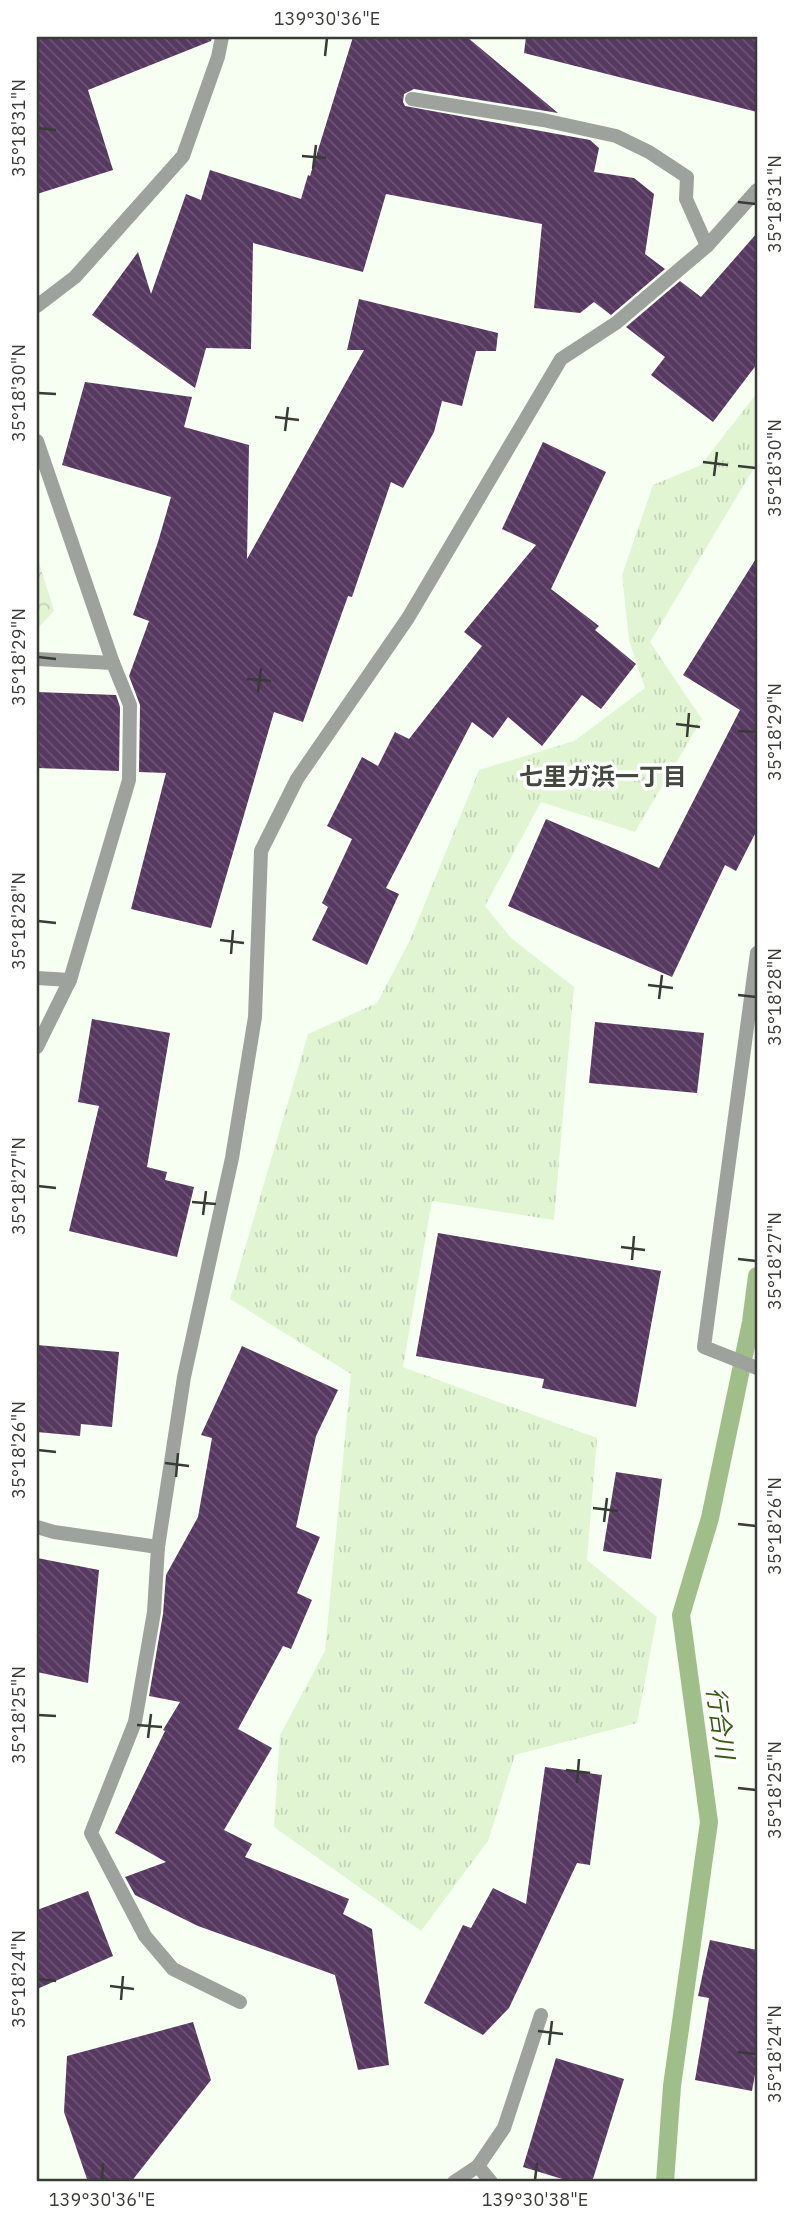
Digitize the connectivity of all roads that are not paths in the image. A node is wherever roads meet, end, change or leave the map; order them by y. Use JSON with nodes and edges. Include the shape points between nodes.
{"nodes":[{"id":1,"x":222,"y":37,"type":"edge"},
{"id":2,"x":412,"y":99,"type":"dead end"},
{"id":3,"x":757,"y":190,"type":"edge"},
{"id":4,"x":708,"y":246,"type":"junction"},
{"id":5,"x":37,"y":306,"type":"edge"},
{"id":6,"x":37,"y":441,"type":"edge"},
{"id":7,"x":37,"y":659,"type":"edge"},
{"id":8,"x":113,"y":663,"type":"junction"},
{"id":9,"x":757,"y":953,"type":"edge"},
{"id":10,"x":37,"y":978,"type":"edge"},
{"id":11,"x":70,"y":980,"type":"junction"},
{"id":12,"x":37,"y":1047,"type":"edge"},
{"id":13,"x":757,"y":1368,"type":"edge"},
{"id":14,"x":37,"y":1527,"type":"edge"},
{"id":15,"x":158,"y":1547,"type":"junction"},
{"id":16,"x":240,"y":2002,"type":"dead end"},
{"id":17,"x":541,"y":2015,"type":"dead end"},
{"id":18,"x":478,"y":2166,"type":"junction"},
{"id":19,"x":454,"y":2182,"type":"edge"},
{"id":20,"x":491,"y":2182,"type":"edge"}],
"edges":[{"from":1,"to":5,"type":"street","via":[[183,156],[75,277]]},
{"from":2,"to":4,"type":"street","via":[[616,136],[649,152],[687,177],[686,199]]},
{"from":3,"to":4,"type":"street"},
{"from":4,"to":15,"type":"street","via":[[616,323],[561,359],[408,618],[297,779],[261,851],[255,1017],[232,1158],[184,1377]]},
{"from":6,"to":8,"type":"street"},
{"from":7,"to":8,"type":"street"},
{"from":8,"to":11,"type":"street","via":[[130,705],[129,780]]},
{"from":9,"to":13,"type":"street","via":[[704,1347]]},
{"from":10,"to":11,"type":"street"},
{"from":11,"to":12,"type":"street"},
{"from":14,"to":15,"type":"street"},
{"from":15,"to":16,"type":"street","via":[[154,1612],[135,1722],[91,1833],[145,1936],[173,1969]]},
{"from":17,"to":18,"type":"street","via":[[504,2127]]},
{"from":18,"to":19,"type":"street"},
{"from":18,"to":20,"type":"street"}]}
